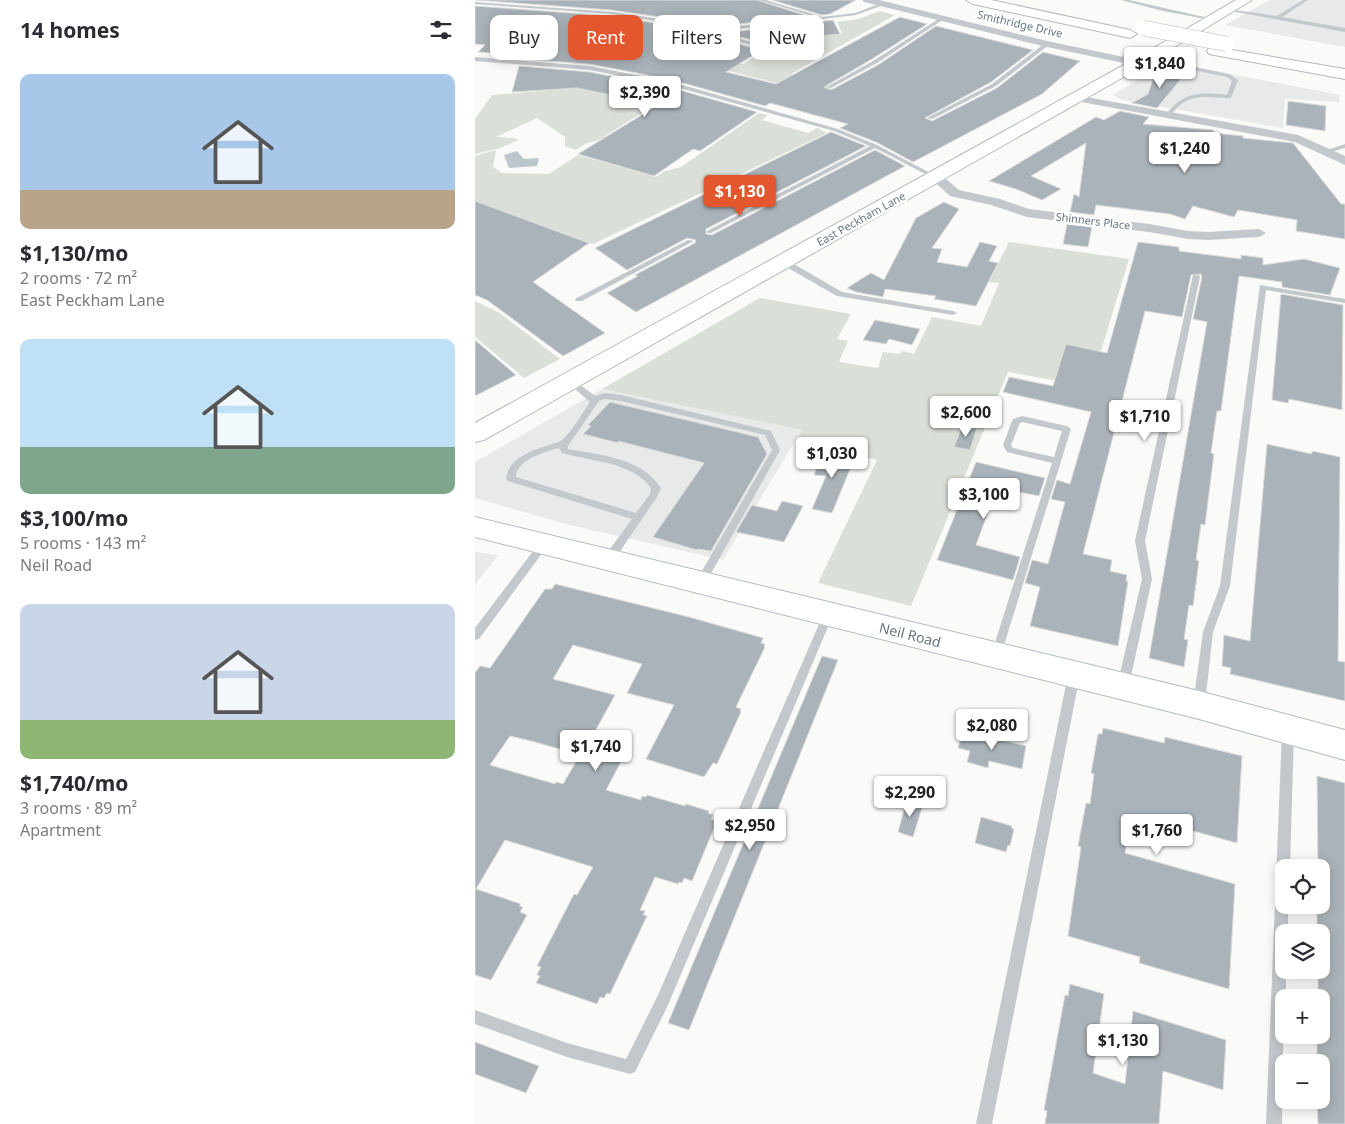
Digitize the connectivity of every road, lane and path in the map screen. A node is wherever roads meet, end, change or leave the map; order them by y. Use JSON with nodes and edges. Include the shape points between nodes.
{"nodes":[{"id":1,"x":761,"y":0,"type":"edge"},
{"id":2,"x":867,"y":0,"type":"edge"},
{"id":3,"x":973,"y":0,"type":"edge"},
{"id":4,"x":1017,"y":0,"type":"edge"},
{"id":5,"x":1123,"y":0,"type":"edge"},
{"id":6,"x":1245,"y":0,"type":"edge"},
{"id":7,"x":1306,"y":0,"type":"edge"},
{"id":8,"x":475,"y":3,"type":"edge"},
{"id":9,"x":884,"y":4,"type":"junction"},
{"id":10,"x":1219,"y":14,"type":"junction"},
{"id":11,"x":825,"y":18,"type":"junction"},
{"id":12,"x":1278,"y":18,"type":"junction"},
{"id":13,"x":942,"y":19,"type":"junction"},
{"id":14,"x":653,"y":20,"type":"edge"},
{"id":15,"x":740,"y":27,"type":"edge"},
{"id":16,"x":1345,"y":30,"type":"edge"},
{"id":17,"x":1136,"y":31,"type":"junction"},
{"id":18,"x":1047,"y":44,"type":"junction"},
{"id":19,"x":1221,"y":47,"type":"junction"},
{"id":20,"x":475,"y":59,"type":"edge"},
{"id":21,"x":1141,"y":61,"type":"junction"},
{"id":22,"x":1345,"y":64,"type":"edge"},
{"id":23,"x":1345,"y":74,"type":"edge"},
{"id":24,"x":829,"y":87,"type":"dead end"},
{"id":25,"x":1075,"y":98,"type":"junction"},
{"id":26,"x":1169,"y":115,"type":"junction"},
{"id":27,"x":930,"y":118,"type":"dead end"},
{"id":28,"x":875,"y":146,"type":"junction"},
{"id":29,"x":1345,"y":146,"type":"edge"},
{"id":30,"x":1327,"y":151,"type":"junction"},
{"id":31,"x":1345,"y":161,"type":"edge"},
{"id":32,"x":935,"y":178,"type":"junction"},
{"id":33,"x":709,"y":232,"type":"dead end"},
{"id":34,"x":1259,"y":233,"type":"dead end"},
{"id":35,"x":690,"y":241,"type":"dead end"},
{"id":36,"x":784,"y":262,"type":"junction"},
{"id":37,"x":1197,"y":277,"type":"dead end"},
{"id":38,"x":579,"y":299,"type":"dead end"},
{"id":39,"x":1345,"y":301,"type":"edge"},
{"id":40,"x":953,"y":312,"type":"dead end"},
{"id":41,"x":571,"y":381,"type":"junction"},
{"id":42,"x":595,"y":399,"type":"junction"},
{"id":43,"x":475,"y":434,"type":"edge"},
{"id":44,"x":565,"y":443,"type":"junction"},
{"id":45,"x":1057,"y":461,"type":"junction"},
{"id":46,"x":639,"y":517,"type":"junction"},
{"id":47,"x":475,"y":527,"type":"edge"},
{"id":48,"x":543,"y":545,"type":"junction"},
{"id":49,"x":608,"y":561,"type":"junction"},
{"id":50,"x":700,"y":583,"type":"junction"},
{"id":51,"x":828,"y":615,"type":"junction"},
{"id":52,"x":475,"y":636,"type":"edge"},
{"id":53,"x":995,"y":656,"type":"junction"},
{"id":54,"x":1074,"y":675,"type":"junction"},
{"id":55,"x":1123,"y":687,"type":"junction"},
{"id":56,"x":1199,"y":705,"type":"junction"},
{"id":57,"x":1288,"y":730,"type":"junction"},
{"id":58,"x":1345,"y":745,"type":"edge"},
{"id":59,"x":475,"y":1017,"type":"edge"},
{"id":60,"x":984,"y":1124,"type":"edge"},
{"id":61,"x":1274,"y":1124,"type":"edge"}],
"edges":[{"from":1,"to":11,"type":"lane"},
{"from":2,"to":9,"type":"street","name":"Smithridge Drive"},
{"from":3,"to":17,"type":"main road"},
{"from":4,"to":17,"type":"main road"},
{"from":5,"to":10,"type":"lane","via":[[1163,10]]},
{"from":6,"to":10,"type":"main road","name":"East Peckham Lane"},
{"from":7,"to":12,"type":"lane"},
{"from":8,"to":14,"type":"lane","via":[[612,13]]},
{"from":9,"to":11,"type":"lane","via":[[856,14]]},
{"from":9,"to":13,"type":"street","name":"Smithridge Drive"},
{"from":10,"to":12,"type":"lane"},
{"from":10,"to":21,"type":"main road","name":"East Peckham Lane"},
{"from":11,"to":15,"type":"lane"},
{"from":12,"to":16,"type":"lane"},
{"from":13,"to":18,"type":"street","name":"Smithridge Drive"},
{"from":13,"to":24,"type":"lane"},
{"from":17,"to":19,"type":"main road"},
{"from":18,"to":21,"type":"street","name":"Smithridge Drive"},
{"from":18,"to":27,"type":"lane","via":[[994,85]]},
{"from":19,"to":22,"type":"main road"},
{"from":19,"to":23,"type":"main road"},
{"from":20,"to":28,"type":"lane","via":[[589,68],[666,82],[836,130]]},
{"from":21,"to":25,"type":"main road","name":"East Peckham Lane"},
{"from":21,"to":26,"type":"lane","via":[[1229,76],[1235,80],[1229,97],[1199,93],[1173,107]]},
{"from":25,"to":26,"type":"street"},
{"from":25,"to":32,"type":"main road","name":"East Peckham Lane"},
{"from":26,"to":30,"type":"street","via":[[1292,138]]},
{"from":28,"to":32,"type":"lane"},
{"from":28,"to":33,"type":"lane"},
{"from":29,"to":30,"type":"lane"},
{"from":30,"to":31,"type":"street"},
{"from":32,"to":34,"type":"street","name":"Shinners Place","via":[[955,193],[1027,213],[1188,235]]},
{"from":32,"to":36,"type":"main road","name":"East Peckham Lane"},
{"from":35,"to":38,"type":"lane"},
{"from":36,"to":40,"type":"lane","via":[[840,294]]},
{"from":36,"to":41,"type":"main road","name":"East Peckham Lane"},
{"from":37,"to":55,"type":"lane","via":[[1140,541],[1147,579]]},
{"from":39,"to":56,"type":"lane","via":[[1263,287],[1225,586],[1208,632]]},
{"from":41,"to":42,"type":"lane"},
{"from":41,"to":43,"type":"main road","name":"East Peckham Lane"},
{"from":42,"to":44,"type":"lane","via":[[594,405]]},
{"from":42,"to":50,"type":"lane","via":[[605,396],[621,398],[747,427],[768,433],[774,442],[776,450]]},
{"from":44,"to":46,"type":"lane","via":[[565,451],[634,468],[653,480],[657,488]]},
{"from":44,"to":46,"type":"lane","via":[[523,458],[513,469],[511,479]]},
{"from":45,"to":45,"type":"lane","via":[[1067,429],[1022,418],[1016,421],[1007,445],[1010,450]]},
{"from":45,"to":53,"type":"lane"},
{"from":46,"to":49,"type":"lane"},
{"from":47,"to":48,"type":"main road","name":"Neil Road"},
{"from":48,"to":49,"type":"main road","name":"Neil Road"},
{"from":48,"to":52,"type":"lane"},
{"from":49,"to":50,"type":"main road","name":"Neil Road"},
{"from":50,"to":51,"type":"main road","name":"Neil Road"},
{"from":51,"to":53,"type":"main road","name":"Neil Road"},
{"from":51,"to":59,"type":"lane","via":[[663,1000],[630,1067],[567,1050]]},
{"from":53,"to":54,"type":"main road","name":"Neil Road"},
{"from":54,"to":55,"type":"main road","name":"Neil Road"},
{"from":54,"to":60,"type":"lane"},
{"from":55,"to":56,"type":"main road","name":"Neil Road"},
{"from":56,"to":57,"type":"main road","name":"Neil Road"},
{"from":57,"to":58,"type":"main road","name":"Neil Road"},
{"from":57,"to":61,"type":"lane"}]}
